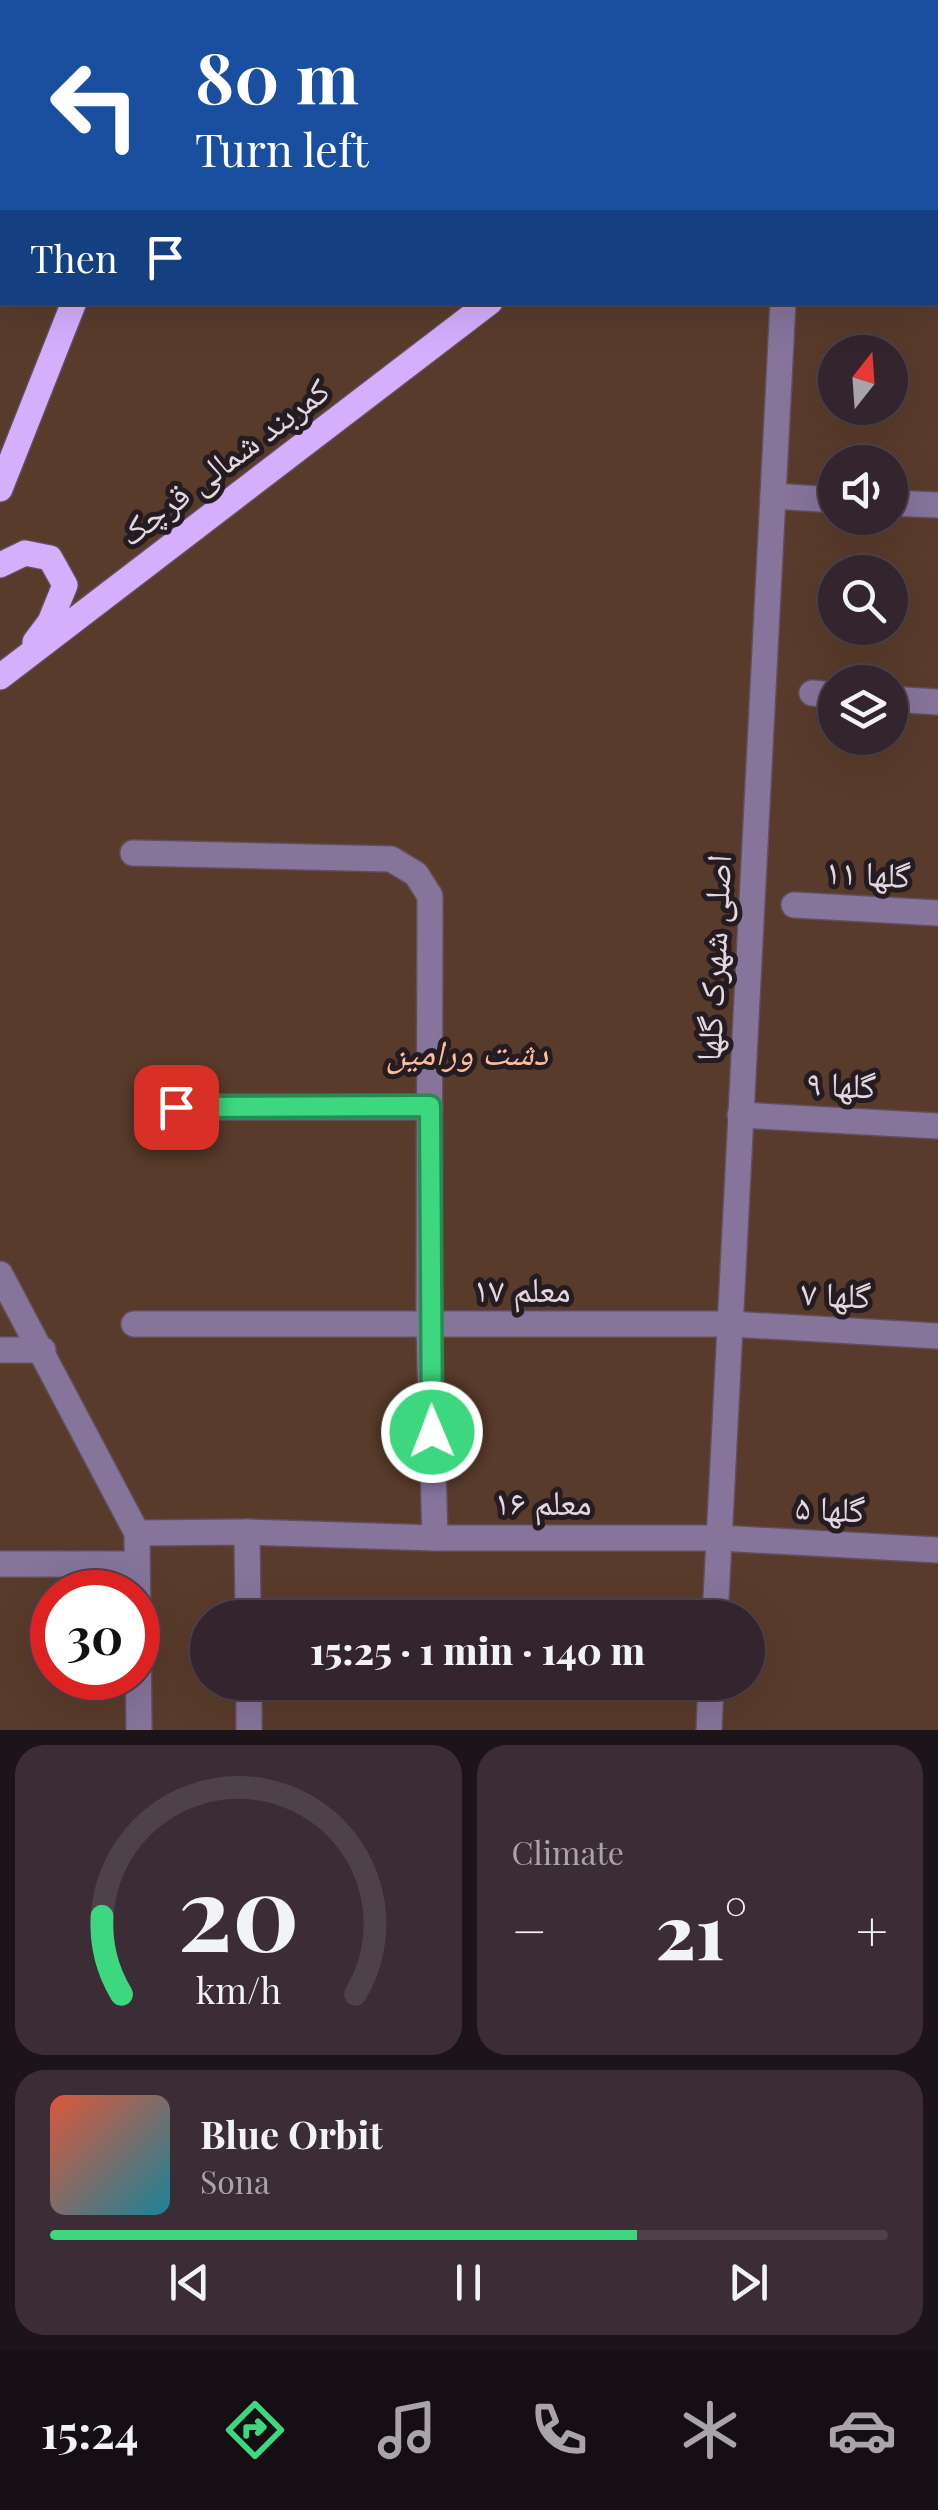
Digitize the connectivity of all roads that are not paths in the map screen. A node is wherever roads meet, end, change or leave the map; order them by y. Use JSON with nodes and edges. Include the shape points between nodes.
{"nodes":[{"id":1,"x":73,"y":305,"type":"edge"},
{"id":2,"x":486,"y":305,"type":"edge"},
{"id":3,"x":783,"y":305,"type":"edge"},
{"id":4,"x":0,"y":488,"type":"edge"},
{"id":5,"x":773,"y":496,"type":"junction"},
{"id":6,"x":818,"y":499,"type":"edge"},
{"id":7,"x":908,"y":504,"type":"edge"},
{"id":8,"x":938,"y":505,"type":"edge"},
{"id":9,"x":0,"y":565,"type":"edge"},
{"id":10,"x":10,"y":669,"type":"edge"},
{"id":11,"x":908,"y":700,"type":"edge"},
{"id":12,"x":938,"y":702,"type":"edge"},
{"id":13,"x":133,"y":854,"type":"dead end"},
{"id":14,"x":794,"y":905,"type":"dead end"},
{"id":15,"x":938,"y":913,"type":"edge"},
{"id":16,"x":430,"y":1106,"type":"junction"},
{"id":17,"x":176,"y":1107,"type":"dead end"},
{"id":18,"x":740,"y":1115,"type":"junction"},
{"id":19,"x":938,"y":1126,"type":"edge"},
{"id":20,"x":0,"y":1274,"type":"edge"},
{"id":21,"x":134,"y":1324,"type":"dead end"},
{"id":22,"x":730,"y":1324,"type":"junction"},
{"id":23,"x":429,"y":1326,"type":"junction"},
{"id":24,"x":938,"y":1336,"type":"edge"},
{"id":25,"x":0,"y":1350,"type":"edge"},
{"id":26,"x":43,"y":1350,"type":"junction"},
{"id":27,"x":248,"y":1532,"type":"junction"},
{"id":28,"x":137,"y":1533,"type":"junction"},
{"id":29,"x":434,"y":1538,"type":"junction"},
{"id":30,"x":719,"y":1538,"type":"junction"},
{"id":31,"x":938,"y":1550,"type":"edge"},
{"id":32,"x":0,"y":1564,"type":"edge"},
{"id":33,"x":138,"y":1564,"type":"junction"},
{"id":34,"x":248,"y":1600,"type":"edge"},
{"id":35,"x":715,"y":1600,"type":"edge"},
{"id":36,"x":249,"y":1700,"type":"edge"},
{"id":37,"x":710,"y":1700,"type":"edge"},
{"id":38,"x":139,"y":1730,"type":"edge"},
{"id":39,"x":249,"y":1730,"type":"edge"},
{"id":40,"x":709,"y":1730,"type":"edge"}],
"edges":[{"from":1,"to":4,"type":"main road"},
{"from":2,"to":10,"type":"main road","name":"کمربند شمالی قرچک"},
{"from":3,"to":5,"type":"street","name":"اصلی شهرک گلها"},
{"from":5,"to":6,"type":"street"},
{"from":5,"to":18,"type":"street","name":"اصلی شهرک گلها"},
{"from":7,"to":8,"type":"street"},
{"from":9,"to":10,"type":"main road","via":[[25,552],[50,558],[65,585],[50,622]]},
{"from":11,"to":12,"type":"street"},
{"from":13,"to":16,"type":"street","via":[[391,859],[416,874],[430,896]]},
{"from":14,"to":15,"type":"street","name":"گلها ۱۱"},
{"from":16,"to":17,"type":"street"},
{"from":16,"to":23,"type":"street"},
{"from":18,"to":19,"type":"street","name":"گلها ۹"},
{"from":18,"to":22,"type":"street","name":"اصلی شهرک گلها"},
{"from":20,"to":26,"type":"street"},
{"from":21,"to":23,"type":"street","name":"معلم ۱۷"},
{"from":22,"to":23,"type":"street","name":"معلم ۱۷"},
{"from":22,"to":24,"type":"street","name":"گلها ۷"},
{"from":22,"to":30,"type":"street","name":"اصلی شهرک گلها"},
{"from":23,"to":29,"type":"street"},
{"from":25,"to":26,"type":"street"},
{"from":26,"to":28,"type":"street"},
{"from":27,"to":28,"type":"street","name":"معلم ۱۶"},
{"from":27,"to":29,"type":"street","name":"معلم ۱۶"},
{"from":27,"to":34,"type":"street"},
{"from":28,"to":33,"type":"street"},
{"from":29,"to":30,"type":"street","name":"معلم ۱۶"},
{"from":30,"to":31,"type":"street","name":"گلها ۵"},
{"from":30,"to":35,"type":"street","name":"اصلی شهرک گلها"},
{"from":32,"to":33,"type":"street"},
{"from":33,"to":38,"type":"street"},
{"from":36,"to":39,"type":"street"},
{"from":37,"to":40,"type":"street"}]}
